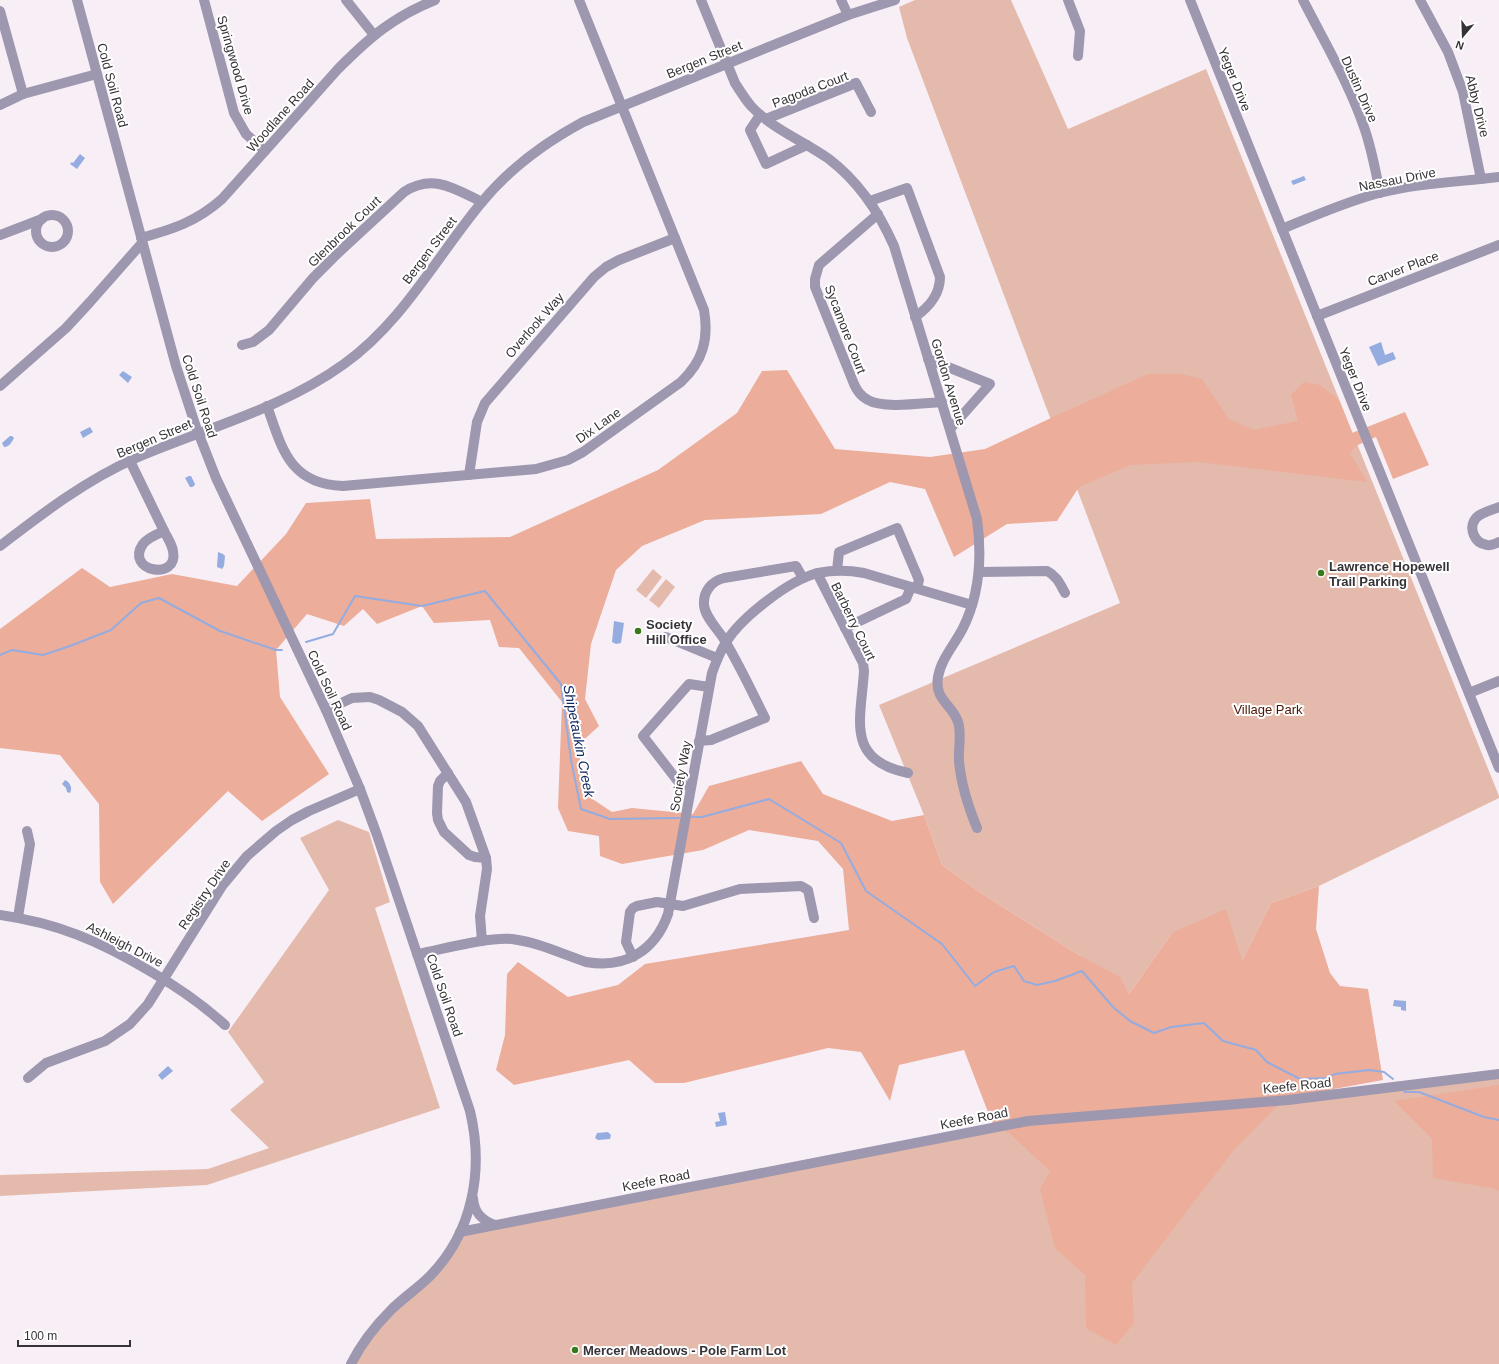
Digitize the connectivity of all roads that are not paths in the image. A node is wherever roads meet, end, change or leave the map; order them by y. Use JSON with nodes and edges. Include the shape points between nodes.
{"nodes":[{"id":1,"x":77,"y":0,"type":"edge"},
{"id":2,"x":204,"y":0,"type":"edge"},
{"id":3,"x":346,"y":0,"type":"edge"},
{"id":4,"x":435,"y":0,"type":"edge"},
{"id":5,"x":579,"y":0,"type":"edge"},
{"id":6,"x":701,"y":0,"type":"edge"},
{"id":7,"x":841,"y":0,"type":"edge"},
{"id":8,"x":895,"y":0,"type":"edge"},
{"id":9,"x":1068,"y":0,"type":"edge"},
{"id":10,"x":1190,"y":0,"type":"edge"},
{"id":11,"x":1304,"y":0,"type":"edge"},
{"id":12,"x":1420,"y":0,"type":"edge"},
{"id":13,"x":0,"y":11,"type":"edge"},
{"id":14,"x":848,"y":15,"type":"junction"},
{"id":15,"x":374,"y":35,"type":"junction"},
{"id":16,"x":1078,"y":56,"type":"dead end"},
{"id":17,"x":727,"y":64,"type":"junction"},
{"id":18,"x":96,"y":74,"type":"junction"},
{"id":19,"x":23,"y":94,"type":"junction"},
{"id":20,"x":0,"y":105,"type":"edge"},
{"id":21,"x":622,"y":106,"type":"junction"},
{"id":22,"x":872,"y":112,"type":"dead end"},
{"id":23,"x":763,"y":117,"type":"junction"},
{"id":24,"x":807,"y":145,"type":"junction"},
{"id":25,"x":265,"y":151,"type":"junction"},
{"id":26,"x":1499,"y":177,"type":"edge"},
{"id":27,"x":1481,"y":179,"type":"junction"},
{"id":28,"x":1380,"y":193,"type":"junction"},
{"id":29,"x":870,"y":201,"type":"junction"},
{"id":30,"x":482,"y":202,"type":"junction"},
{"id":31,"x":878,"y":214,"type":"junction"},
{"id":32,"x":42,"y":219,"type":"dead end"},
{"id":33,"x":1282,"y":229,"type":"junction"},
{"id":34,"x":0,"y":235,"type":"edge"},
{"id":35,"x":675,"y":238,"type":"junction"},
{"id":36,"x":142,"y":240,"type":"junction"},
{"id":37,"x":1498,"y":249,"type":"edge"},
{"id":38,"x":1317,"y":316,"type":"junction"},
{"id":39,"x":915,"y":317,"type":"junction"},
{"id":40,"x":242,"y":346,"type":"dead end"},
{"id":41,"x":928,"y":359,"type":"junction"},
{"id":42,"x":0,"y":386,"type":"edge"},
{"id":43,"x":942,"y":402,"type":"junction"},
{"id":44,"x":267,"y":406,"type":"junction"},
{"id":45,"x":950,"y":429,"type":"junction"},
{"id":46,"x":198,"y":433,"type":"junction"},
{"id":47,"x":130,"y":461,"type":"junction"},
{"id":48,"x":469,"y":475,"type":"junction"},
{"id":49,"x":1499,"y":507,"type":"edge"},
{"id":50,"x":164,"y":531,"type":"dead end"},
{"id":51,"x":1499,"y":542,"type":"edge"},
{"id":52,"x":0,"y":546,"type":"edge"},
{"id":53,"x":837,"y":570,"type":"junction"},
{"id":54,"x":979,"y":572,"type":"junction"},
{"id":55,"x":817,"y":573,"type":"junction"},
{"id":56,"x":803,"y":578,"type":"junction"},
{"id":57,"x":914,"y":588,"type":"junction"},
{"id":58,"x":1065,"y":593,"type":"dead end"},
{"id":59,"x":972,"y":604,"type":"junction"},
{"id":60,"x":845,"y":628,"type":"junction"},
{"id":61,"x":666,"y":637,"type":"dead end"},
{"id":62,"x":726,"y":642,"type":"junction"},
{"id":63,"x":717,"y":658,"type":"junction"},
{"id":64,"x":1499,"y":681,"type":"edge"},
{"id":65,"x":709,"y":687,"type":"junction"},
{"id":66,"x":1469,"y":693,"type":"junction"},
{"id":67,"x":326,"y":710,"type":"junction"},
{"id":68,"x":699,"y":742,"type":"junction"},
{"id":69,"x":1499,"y":768,"type":"edge"},
{"id":70,"x":448,"y":773,"type":"junction"},
{"id":71,"x":908,"y":773,"type":"dead end"},
{"id":72,"x":691,"y":787,"type":"junction"},
{"id":73,"x":360,"y":789,"type":"junction"},
{"id":74,"x":977,"y":828,"type":"dead end"},
{"id":75,"x":27,"y":831,"type":"dead end"},
{"id":76,"x":486,"y":858,"type":"junction"},
{"id":77,"x":670,"y":904,"type":"junction"},
{"id":78,"x":0,"y":915,"type":"edge"},
{"id":79,"x":18,"y":917,"type":"junction"},
{"id":80,"x":814,"y":918,"type":"dead end"},
{"id":81,"x":482,"y":942,"type":"junction"},
{"id":82,"x":418,"y":954,"type":"junction"},
{"id":83,"x":633,"y":957,"type":"junction"},
{"id":84,"x":164,"y":979,"type":"junction"},
{"id":85,"x":225,"y":1025,"type":"dead end"},
{"id":86,"x":1499,"y":1074,"type":"edge"},
{"id":87,"x":28,"y":1078,"type":"dead end"},
{"id":88,"x":472,"y":1195,"type":"junction"},
{"id":89,"x":495,"y":1225,"type":"junction"},
{"id":90,"x":460,"y":1232,"type":"junction"},
{"id":91,"x":351,"y":1364,"type":"edge"}],
"edges":[{"from":1,"to":18,"type":"street","name":"Cold Soil Road"},
{"from":2,"to":25,"type":"street","name":"Springwood Drive","via":[[234,113],[246,134]]},
{"from":3,"to":15,"type":"street"},
{"from":4,"to":15,"type":"street","name":"Woodlane Road","via":[[398,17]]},
{"from":5,"to":21,"type":"street"},
{"from":6,"to":17,"type":"street","name":"Gordon Avenue"},
{"from":7,"to":14,"type":"street"},
{"from":8,"to":14,"type":"street","name":"Bergen Street"},
{"from":9,"to":16,"type":"street","via":[[1080,31]]},
{"from":10,"to":33,"type":"street","name":"Yeger Drive"},
{"from":11,"to":28,"type":"street","name":"Dustin Drive","via":[[1365,130]]},
{"from":12,"to":27,"type":"street","name":"Abby Drive","via":[[1448,52],[1463,92]]},
{"from":13,"to":19,"type":"street"},
{"from":14,"to":17,"type":"street","name":"Bergen Street"},
{"from":15,"to":25,"type":"street","name":"Woodlane Road","via":[[338,69]]},
{"from":17,"to":21,"type":"street","name":"Bergen Street"},
{"from":17,"to":23,"type":"street","name":"Gordon Avenue","via":[[742,95]]},
{"from":18,"to":19,"type":"street"},
{"from":18,"to":36,"type":"street","name":"Cold Soil Road"},
{"from":19,"to":20,"type":"street"},
{"from":21,"to":30,"type":"street","name":"Bergen Street","via":[[583,122],[542,146],[501,180]]},
{"from":21,"to":35,"type":"street","name":"Dix Lane"},
{"from":22,"to":23,"type":"street","name":"Pagoda Court","via":[[856,83]]},
{"from":23,"to":24,"type":"street","name":"Gordon Avenue"},
{"from":23,"to":24,"type":"street","via":[[750,130],[766,164]]},
{"from":24,"to":29,"type":"street","name":"Gordon Avenue","via":[[844,172]]},
{"from":25,"to":36,"type":"street","name":"Woodlane Road","via":[[210,210],[181,226]]},
{"from":26,"to":27,"type":"street","name":"Nassau Drive"},
{"from":27,"to":28,"type":"street","name":"Nassau Drive"},
{"from":28,"to":33,"type":"street","name":"Nassau Drive"},
{"from":29,"to":31,"type":"street","name":"Gordon Avenue"},
{"from":29,"to":39,"type":"street","via":[[907,188],[940,278],[938,292],[924,311]]},
{"from":30,"to":40,"type":"street","name":"Glenbrook Court","via":[[438,183],[412,187],[337,254],[269,330],[253,342]]},
{"from":30,"to":44,"type":"street","name":"Bergen Street","via":[[397,315],[378,335],[323,379]]},
{"from":31,"to":39,"type":"street","name":"Gordon Avenue","via":[[894,246]]},
{"from":31,"to":43,"type":"street","name":"Sycamore Court","via":[[819,265],[814,279],[815,286],[854,384],[862,396],[883,405]]},
{"from":32,"to":34,"type":"street"},
{"from":33,"to":38,"type":"street","name":"Yeger Drive"},
{"from":35,"to":48,"type":"street","name":"Overlook Way","via":[[619,260],[606,267],[587,284],[485,403],[477,422]]},
{"from":35,"to":48,"type":"street","name":"Dix Lane","via":[[704,310],[706,322],[701,355],[688,376],[590,448],[568,460],[536,469]]},
{"from":36,"to":42,"type":"street","via":[[66,328]]},
{"from":36,"to":46,"type":"street","name":"Cold Soil Road","via":[[176,366]]},
{"from":37,"to":38,"type":"street","name":"Carver Place"},
{"from":38,"to":66,"type":"street","name":"Yeger Drive"},
{"from":39,"to":41,"type":"street","name":"Gordon Avenue"},
{"from":41,"to":43,"type":"street","name":"Gordon Avenue"},
{"from":41,"to":45,"type":"street","via":[[990,384]]},
{"from":43,"to":45,"type":"street","name":"Gordon Avenue"},
{"from":44,"to":46,"type":"street","name":"Bergen Street"},
{"from":44,"to":48,"type":"street","name":"Dix Lane","via":[[284,452],[290,461],[304,474],[323,483],[343,486]]},
{"from":45,"to":54,"type":"street","name":"Gordon Avenue","via":[[977,519]]},
{"from":46,"to":47,"type":"street","name":"Bergen Street"},
{"from":46,"to":67,"type":"street","name":"Cold Soil Road","via":[[215,476]]},
{"from":47,"to":50,"type":"street"},
{"from":47,"to":52,"type":"street","name":"Bergen Street","via":[[52,506]]},
{"from":49,"to":51,"type":"street","via":[[1475,518],[1472,530],[1481,543],[1492,545]]},
{"from":53,"to":55,"type":"street","name":"Society Way"},
{"from":53,"to":57,"type":"street","name":"Society Way","via":[[864,573]]},
{"from":53,"to":57,"type":"street","via":[[839,552],[897,528],[919,580]]},
{"from":54,"to":58,"type":"street","via":[[1047,571],[1058,578]]},
{"from":54,"to":59,"type":"street","name":"Gordon Avenue"},
{"from":55,"to":56,"type":"street","name":"Society Way"},
{"from":55,"to":60,"type":"street","name":"Barberry Court"},
{"from":56,"to":62,"type":"street","name":"Society Way","via":[[761,606]]},
{"from":56,"to":62,"type":"street","via":[[796,566],[724,578],[714,582],[706,593],[704,606]]},
{"from":57,"to":59,"type":"street","name":"Society Way"},
{"from":57,"to":60,"type":"street","via":[[906,599]]},
{"from":59,"to":74,"type":"street","name":"Gordon Avenue","via":[[964,628],[941,666],[937,679],[940,696],[955,715],[960,729],[960,776]]},
{"from":60,"to":71,"type":"street","name":"Barberry Court","via":[[863,664],[860,729],[864,746],[875,759]]},
{"from":61,"to":63,"type":"street"},
{"from":62,"to":63,"type":"street","name":"Society Way"},
{"from":62,"to":68,"type":"street","via":[[766,718],[711,740]]},
{"from":63,"to":65,"type":"street","name":"Society Way"},
{"from":64,"to":66,"type":"street"},
{"from":65,"to":68,"type":"street","name":"Society Way"},
{"from":65,"to":72,"type":"street","via":[[689,684],[643,736],[680,784]]},
{"from":66,"to":69,"type":"street","name":"Yeger Drive"},
{"from":67,"to":70,"type":"street","via":[[344,700],[362,696],[379,700],[397,709],[418,726]]},
{"from":67,"to":73,"type":"street","name":"Cold Soil Road"},
{"from":68,"to":72,"type":"street","name":"Society Way"},
{"from":70,"to":76,"type":"street","via":[[466,802]]},
{"from":70,"to":76,"type":"street","via":[[438,786],[437,814],[441,827],[474,857]]},
{"from":72,"to":77,"type":"street","name":"Society Way"},
{"from":73,"to":82,"type":"street","name":"Cold Soil Road"},
{"from":73,"to":84,"type":"street","name":"Registry Drive","via":[[292,820],[247,856],[222,886]]},
{"from":75,"to":79,"type":"street","via":[[30,844]]},
{"from":76,"to":81,"type":"street","via":[[487,869],[480,916]]},
{"from":77,"to":80,"type":"street","via":[[683,906],[740,889],[801,886],[808,890]]},
{"from":77,"to":83,"type":"street","name":"Society Way","via":[[659,934],[651,944]]},
{"from":77,"to":83,"type":"street","via":[[657,902],[637,906],[630,912],[626,942]]},
{"from":78,"to":79,"type":"street","name":"Ashleigh Drive"},
{"from":79,"to":84,"type":"street","name":"Ashleigh Drive","via":[[84,936]]},
{"from":81,"to":82,"type":"street","name":"Society Way"},
{"from":81,"to":83,"type":"street","name":"Society Way","via":[[497,939],[524,941],[596,964],[618,962]]},
{"from":82,"to":88,"type":"street","name":"Cold Soil Road","via":[[474,1126],[477,1158]]},
{"from":84,"to":85,"type":"street","name":"Ashleigh Drive","via":[[192,997]]},
{"from":84,"to":87,"type":"street","name":"Registry Drive","via":[[140,1014],[118,1033],[91,1047],[46,1063]]},
{"from":86,"to":89,"type":"street","name":"Keefe Road","via":[[1288,1100],[1009,1124]]},
{"from":88,"to":89,"type":"street","via":[[478,1215]]},
{"from":88,"to":90,"type":"street","name":"Cold Soil Road"},
{"from":89,"to":90,"type":"street","name":"Keefe Road"},
{"from":90,"to":91,"type":"street","name":"Cold Soil Road","via":[[442,1261],[379,1323]]}]}
